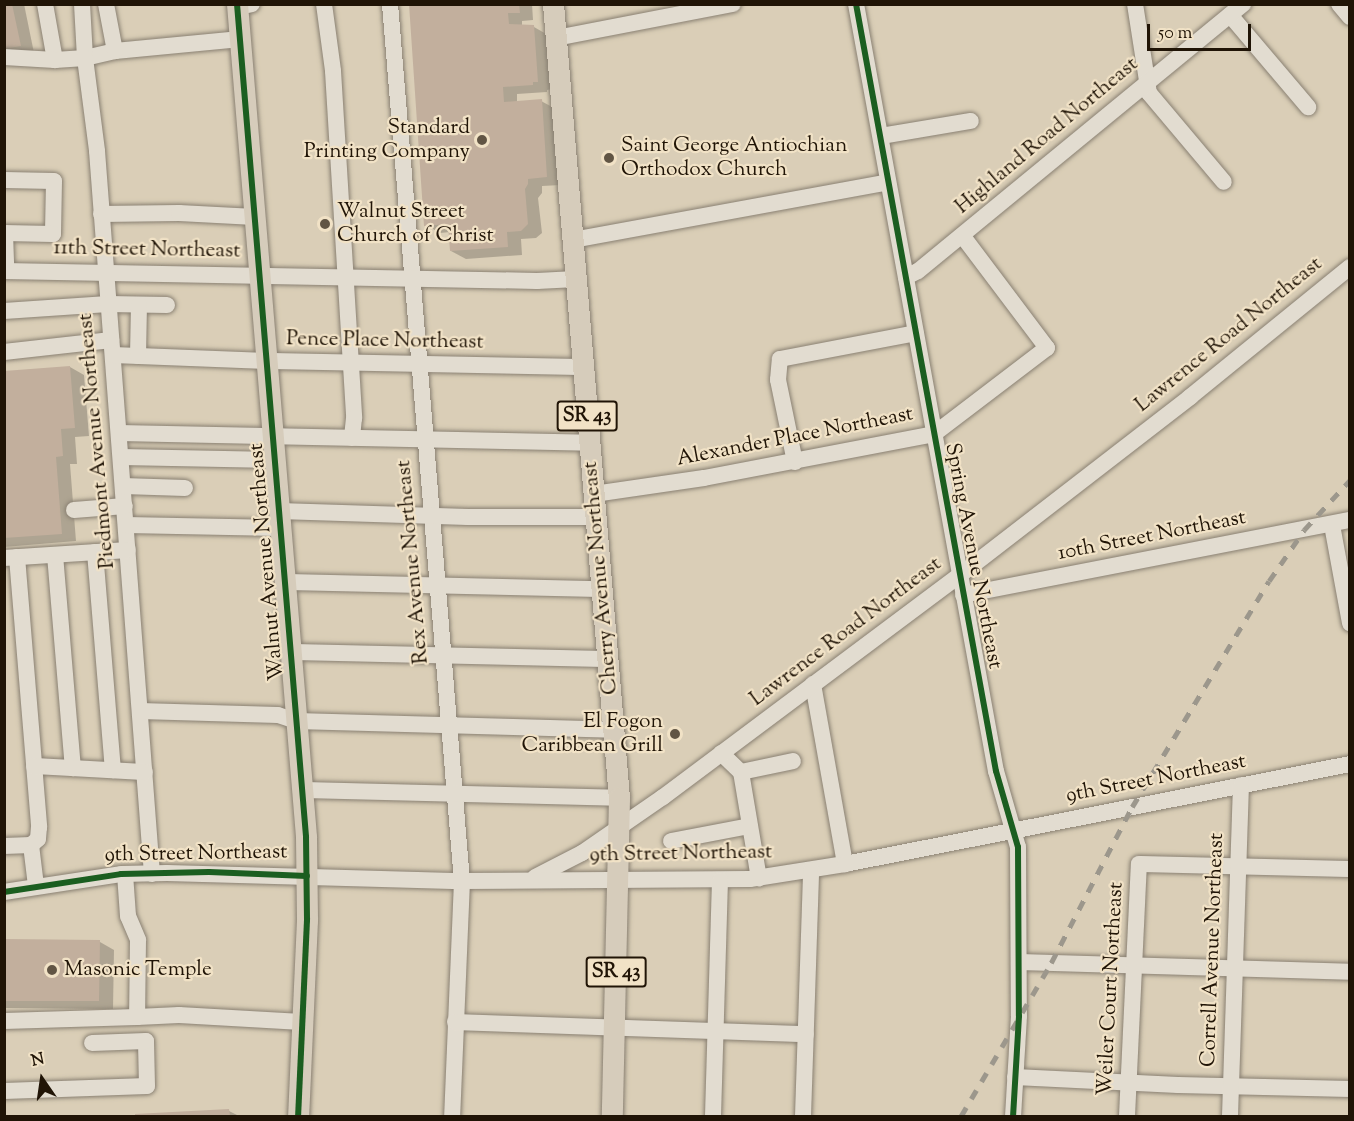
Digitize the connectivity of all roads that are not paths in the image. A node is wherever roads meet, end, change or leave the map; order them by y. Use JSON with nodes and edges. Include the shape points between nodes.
{"nodes":[{"id":1,"x":45,"y":4,"type":"edge"},
{"id":2,"x":82,"y":4,"type":"edge"},
{"id":3,"x":106,"y":4,"type":"edge"},
{"id":4,"x":324,"y":4,"type":"edge"},
{"id":5,"x":390,"y":4,"type":"edge"},
{"id":6,"x":553,"y":4,"type":"edge"},
{"id":7,"x":733,"y":4,"type":"edge"},
{"id":8,"x":856,"y":4,"type":"edge"},
{"id":9,"x":1135,"y":4,"type":"edge"},
{"id":10,"x":1243,"y":4,"type":"edge"},
{"id":11,"x":1340,"y":4,"type":"edge"},
{"id":12,"x":242,"y":5,"type":"edge"},
{"id":13,"x":1230,"y":15,"type":"junction"},
{"id":14,"x":1350,"y":17,"type":"edge"},
{"id":15,"x":556,"y":38,"type":"junction"},
{"id":16,"x":240,"y":39,"type":"junction"},
{"id":17,"x":116,"y":51,"type":"junction"},
{"id":18,"x":4,"y":57,"type":"edge"},
{"id":19,"x":85,"y":58,"type":"junction"},
{"id":20,"x":55,"y":60,"type":"junction"},
{"id":21,"x":1148,"y":81,"type":"junction"},
{"id":22,"x":1308,"y":107,"type":"dead end"},
{"id":23,"x":971,"y":121,"type":"dead end"},
{"id":24,"x":881,"y":136,"type":"junction"},
{"id":25,"x":4,"y":180,"type":"edge"},
{"id":26,"x":888,"y":182,"type":"junction"},
{"id":27,"x":1224,"y":182,"type":"dead end"},
{"id":28,"x":101,"y":214,"type":"junction"},
{"id":29,"x":255,"y":217,"type":"junction"},
{"id":30,"x":5,"y":233,"type":"edge"},
{"id":31,"x":962,"y":235,"type":"junction"},
{"id":32,"x":573,"y":240,"type":"junction"},
{"id":33,"x":1350,"y":267,"type":"edge"},
{"id":34,"x":5,"y":271,"type":"edge"},
{"id":35,"x":106,"y":272,"type":"junction"},
{"id":36,"x":260,"y":275,"type":"junction"},
{"id":37,"x":344,"y":276,"type":"junction"},
{"id":38,"x":906,"y":277,"type":"junction"},
{"id":39,"x":413,"y":279,"type":"junction"},
{"id":40,"x":576,"y":279,"type":"junction"},
{"id":41,"x":108,"y":304,"type":"junction"},
{"id":42,"x":140,"y":305,"type":"junction"},
{"id":43,"x":167,"y":305,"type":"dead end"},
{"id":44,"x":4,"y":311,"type":"edge"},
{"id":45,"x":916,"y":333,"type":"junction"},
{"id":46,"x":112,"y":347,"type":"junction"},
{"id":47,"x":4,"y":352,"type":"edge"},
{"id":48,"x":138,"y":356,"type":"junction"},
{"id":49,"x":267,"y":361,"type":"junction"},
{"id":50,"x":350,"y":362,"type":"junction"},
{"id":51,"x":420,"y":365,"type":"junction"},
{"id":52,"x":584,"y":367,"type":"junction"},
{"id":53,"x":119,"y":433,"type":"junction"},
{"id":54,"x":934,"y":434,"type":"junction"},
{"id":55,"x":273,"y":436,"type":"junction"},
{"id":56,"x":352,"y":438,"type":"junction"},
{"id":57,"x":425,"y":440,"type":"junction"},
{"id":58,"x":590,"y":443,"type":"junction"},
{"id":59,"x":121,"y":457,"type":"junction"},
{"id":60,"x":275,"y":460,"type":"junction"},
{"id":61,"x":795,"y":462,"type":"junction"},
{"id":62,"x":123,"y":486,"type":"junction"},
{"id":63,"x":185,"y":489,"type":"dead end"},
{"id":64,"x":594,"y":494,"type":"junction"},
{"id":65,"x":125,"y":506,"type":"junction"},
{"id":66,"x":74,"y":510,"type":"dead end"},
{"id":67,"x":432,"y":515,"type":"junction"},
{"id":68,"x":596,"y":517,"type":"junction"},
{"id":69,"x":280,"y":519,"type":"junction"},
{"id":70,"x":1350,"y":520,"type":"edge"},
{"id":71,"x":126,"y":525,"type":"junction"},
{"id":72,"x":1332,"y":525,"type":"junction"},
{"id":73,"x":128,"y":550,"type":"junction"},
{"id":74,"x":95,"y":552,"type":"junction"},
{"id":75,"x":55,"y":555,"type":"junction"},
{"id":76,"x":11,"y":558,"type":"edge"},
{"id":77,"x":960,"y":575,"type":"junction"},
{"id":78,"x":285,"y":582,"type":"junction"},
{"id":79,"x":438,"y":586,"type":"junction"},
{"id":80,"x":602,"y":589,"type":"junction"},
{"id":81,"x":963,"y":595,"type":"junction"},
{"id":82,"x":1350,"y":623,"type":"edge"},
{"id":83,"x":291,"y":652,"type":"junction"},
{"id":84,"x":444,"y":656,"type":"junction"},
{"id":85,"x":607,"y":659,"type":"junction"},
{"id":86,"x":813,"y":684,"type":"junction"},
{"id":87,"x":140,"y":711,"type":"junction"},
{"id":88,"x":297,"y":721,"type":"junction"},
{"id":89,"x":449,"y":723,"type":"junction"},
{"id":90,"x":613,"y":730,"type":"junction"},
{"id":91,"x":721,"y":753,"type":"junction"},
{"id":92,"x":793,"y":761,"type":"dead end"},
{"id":93,"x":1350,"y":764,"type":"edge"},
{"id":94,"x":34,"y":766,"type":"junction"},
{"id":95,"x":73,"y":768,"type":"junction"},
{"id":96,"x":113,"y":770,"type":"junction"},
{"id":97,"x":145,"y":772,"type":"junction"},
{"id":98,"x":741,"y":772,"type":"junction"},
{"id":99,"x":1241,"y":785,"type":"junction"},
{"id":100,"x":302,"y":790,"type":"junction"},
{"id":101,"x":455,"y":793,"type":"junction"},
{"id":102,"x":619,"y":798,"type":"junction"},
{"id":103,"x":750,"y":826,"type":"junction"},
{"id":104,"x":618,"y":828,"type":"junction"},
{"id":105,"x":1014,"y":831,"type":"junction"},
{"id":106,"x":671,"y":841,"type":"dead end"},
{"id":107,"x":31,"y":845,"type":"junction"},
{"id":108,"x":4,"y":846,"type":"edge"},
{"id":109,"x":845,"y":864,"type":"junction"},
{"id":110,"x":1239,"y":866,"type":"junction"},
{"id":111,"x":1350,"y":869,"type":"edge"},
{"id":112,"x":811,"y":870,"type":"junction"},
{"id":113,"x":125,"y":874,"type":"junction"},
{"id":114,"x":152,"y":874,"type":"junction"},
{"id":115,"x":308,"y":876,"type":"junction"},
{"id":116,"x":759,"y":878,"type":"junction"},
{"id":117,"x":618,"y":879,"type":"junction"},
{"id":118,"x":526,"y":880,"type":"junction"},
{"id":119,"x":720,"y":880,"type":"junction"},
{"id":120,"x":462,"y":881,"type":"junction"},
{"id":121,"x":36,"y":886,"type":"junction"},
{"id":122,"x":4,"y":892,"type":"edge"},
{"id":123,"x":1019,"y":962,"type":"junction"},
{"id":124,"x":1134,"y":965,"type":"junction"},
{"id":125,"x":1236,"y":969,"type":"junction"},
{"id":126,"x":1350,"y":972,"type":"edge"},
{"id":127,"x":137,"y":1017,"type":"junction"},
{"id":128,"x":4,"y":1021,"type":"edge"},
{"id":129,"x":303,"y":1022,"type":"junction"},
{"id":130,"x":455,"y":1022,"type":"junction"},
{"id":131,"x":614,"y":1028,"type":"junction"},
{"id":132,"x":716,"y":1031,"type":"junction"},
{"id":133,"x":806,"y":1034,"type":"junction"},
{"id":134,"x":92,"y":1043,"type":"dead end"},
{"id":135,"x":1015,"y":1077,"type":"junction"},
{"id":136,"x":1129,"y":1083,"type":"junction"},
{"id":137,"x":1232,"y":1085,"type":"junction"},
{"id":138,"x":1350,"y":1089,"type":"edge"},
{"id":139,"x":4,"y":1091,"type":"edge"},
{"id":140,"x":296,"y":1116,"type":"edge"},
{"id":141,"x":452,"y":1116,"type":"edge"},
{"id":142,"x":612,"y":1116,"type":"edge"},
{"id":143,"x":712,"y":1116,"type":"edge"},
{"id":144,"x":803,"y":1116,"type":"edge"},
{"id":145,"x":1012,"y":1116,"type":"edge"},
{"id":146,"x":1127,"y":1116,"type":"edge"},
{"id":147,"x":1230,"y":1116,"type":"edge"}],
"edges":[{"from":1,"to":20,"type":"street"},
{"from":2,"to":19,"type":"street","name":"Piedmont Avenue Northeast"},
{"from":3,"to":17,"type":"street"},
{"from":4,"to":37,"type":"street","via":[[333,71]]},
{"from":5,"to":39,"type":"street","name":"Rex Avenue Northeast"},
{"from":6,"to":15,"type":"main road","name":"Cherry Avenue Northeast","number":"SR 43"},
{"from":7,"to":15,"type":"street"},
{"from":8,"to":24,"type":"street","name":"Spring Avenue Northeast"},
{"from":9,"to":21,"type":"street"},
{"from":10,"to":13,"type":"street","name":"Highland Road Northeast"},
{"from":11,"to":14,"type":"street"},
{"from":12,"to":16,"type":"main road","name":"Walnut Avenue Northeast"},
{"from":13,"to":21,"type":"street","name":"Highland Road Northeast"},
{"from":13,"to":22,"type":"street"},
{"from":15,"to":32,"type":"main road","name":"Cherry Avenue Northeast","number":"SR 43"},
{"from":16,"to":17,"type":"street"},
{"from":16,"to":29,"type":"main road","name":"Walnut Avenue Northeast"},
{"from":17,"to":19,"type":"street"},
{"from":18,"to":20,"type":"street"},
{"from":19,"to":20,"type":"street"},
{"from":19,"to":28,"type":"street","name":"Piedmont Avenue Northeast"},
{"from":21,"to":27,"type":"street","via":[[1149,93]]},
{"from":21,"to":31,"type":"street","name":"Highland Road Northeast"},
{"from":23,"to":24,"type":"street"},
{"from":24,"to":26,"type":"street","name":"Spring Avenue Northeast"},
{"from":25,"to":30,"type":"street","via":[[54,181],[53,234]]},
{"from":26,"to":32,"type":"street"},
{"from":26,"to":38,"type":"street","name":"Spring Avenue Northeast"},
{"from":28,"to":29,"type":"street"},
{"from":28,"to":35,"type":"street","name":"Piedmont Avenue Northeast"},
{"from":29,"to":36,"type":"main road","name":"Walnut Avenue Northeast"},
{"from":30,"to":34,"type":"street"},
{"from":31,"to":38,"type":"street","name":"Highland Road Northeast"},
{"from":31,"to":54,"type":"street","name":"Alexander Place Northeast","via":[[1047,348]]},
{"from":32,"to":40,"type":"main road","name":"Cherry Avenue Northeast","number":"SR 43"},
{"from":33,"to":77,"type":"street","name":"Lawrence Road Northeast"},
{"from":34,"to":35,"type":"street","name":"11th Street Northeast"},
{"from":35,"to":36,"type":"street","name":"11th Street Northeast"},
{"from":35,"to":41,"type":"street","name":"Piedmont Avenue Northeast"},
{"from":36,"to":37,"type":"street","name":"11th Street Northeast"},
{"from":36,"to":49,"type":"main road","name":"Walnut Avenue Northeast"},
{"from":37,"to":39,"type":"street","name":"11th Street Northeast"},
{"from":37,"to":50,"type":"street"},
{"from":38,"to":45,"type":"street","name":"Spring Avenue Northeast"},
{"from":39,"to":40,"type":"street","name":"11th Street Northeast"},
{"from":39,"to":51,"type":"street","name":"Rex Avenue Northeast"},
{"from":40,"to":52,"type":"main road","name":"Cherry Avenue Northeast","number":"SR 43"},
{"from":41,"to":42,"type":"street"},
{"from":41,"to":44,"type":"street"},
{"from":41,"to":46,"type":"street","name":"Piedmont Avenue Northeast"},
{"from":42,"to":43,"type":"street"},
{"from":42,"to":48,"type":"street"},
{"from":45,"to":54,"type":"street","name":"Spring Avenue Northeast"},
{"from":45,"to":61,"type":"street","via":[[780,359],[778,380]]},
{"from":46,"to":47,"type":"street","name":"Pence Place Northeast"},
{"from":46,"to":48,"type":"street","name":"Pence Place Northeast"},
{"from":46,"to":53,"type":"street","name":"Piedmont Avenue Northeast"},
{"from":48,"to":49,"type":"street","name":"Pence Place Northeast"},
{"from":49,"to":50,"type":"street","name":"Pence Place Northeast"},
{"from":49,"to":55,"type":"main road","name":"Walnut Avenue Northeast"},
{"from":50,"to":51,"type":"street","name":"Pence Place Northeast"},
{"from":50,"to":56,"type":"street"},
{"from":51,"to":52,"type":"street","name":"Pence Place Northeast"},
{"from":51,"to":57,"type":"street","name":"Rex Avenue Northeast"},
{"from":52,"to":58,"type":"main road","name":"Cherry Avenue Northeast","number":"SR 43"},
{"from":53,"to":55,"type":"street"},
{"from":53,"to":59,"type":"street","name":"Piedmont Avenue Northeast"},
{"from":54,"to":61,"type":"street","name":"Alexander Place Northeast"},
{"from":54,"to":77,"type":"street","name":"Spring Avenue Northeast"},
{"from":55,"to":56,"type":"street"},
{"from":55,"to":60,"type":"main road","name":"Walnut Avenue Northeast"},
{"from":56,"to":57,"type":"street"},
{"from":57,"to":58,"type":"street"},
{"from":57,"to":67,"type":"street","name":"Rex Avenue Northeast"},
{"from":58,"to":64,"type":"main road","name":"Cherry Avenue Northeast","number":"SR 43"},
{"from":59,"to":60,"type":"street"},
{"from":59,"to":62,"type":"street","name":"Piedmont Avenue Northeast"},
{"from":60,"to":69,"type":"main road","name":"Walnut Avenue Northeast"},
{"from":61,"to":64,"type":"street","name":"Alexander Place Northeast"},
{"from":62,"to":63,"type":"street"},
{"from":62,"to":65,"type":"street","name":"Piedmont Avenue Northeast"},
{"from":64,"to":68,"type":"main road","name":"Cherry Avenue Northeast","number":"SR 43"},
{"from":65,"to":66,"type":"street"},
{"from":65,"to":71,"type":"street","name":"Piedmont Avenue Northeast"},
{"from":67,"to":68,"type":"street"},
{"from":67,"to":69,"type":"street"},
{"from":67,"to":79,"type":"street","name":"Rex Avenue Northeast"},
{"from":68,"to":80,"type":"main road","name":"Cherry Avenue Northeast","number":"SR 43"},
{"from":69,"to":71,"type":"street"},
{"from":69,"to":78,"type":"main road","name":"Walnut Avenue Northeast"},
{"from":70,"to":72,"type":"street","name":"10th Street Northeast"},
{"from":71,"to":73,"type":"street","name":"Piedmont Avenue Northeast"},
{"from":72,"to":81,"type":"street","name":"10th Street Northeast"},
{"from":72,"to":82,"type":"street"},
{"from":73,"to":74,"type":"street"},
{"from":73,"to":87,"type":"street","name":"Piedmont Avenue Northeast"},
{"from":74,"to":75,"type":"street"},
{"from":74,"to":96,"type":"street"},
{"from":75,"to":76,"type":"street"},
{"from":75,"to":95,"type":"street"},
{"from":76,"to":94,"type":"street"},
{"from":77,"to":81,"type":"street","name":"Spring Avenue Northeast"},
{"from":77,"to":86,"type":"street","name":"Lawrence Road Northeast"},
{"from":78,"to":79,"type":"street"},
{"from":78,"to":83,"type":"main road","name":"Walnut Avenue Northeast"},
{"from":79,"to":80,"type":"street"},
{"from":79,"to":84,"type":"street","name":"Rex Avenue Northeast"},
{"from":80,"to":85,"type":"main road","name":"Cherry Avenue Northeast","number":"SR 43"},
{"from":81,"to":105,"type":"street","name":"Spring Avenue Northeast","via":[[996,771]]},
{"from":83,"to":84,"type":"street"},
{"from":83,"to":88,"type":"main road","name":"Walnut Avenue Northeast"},
{"from":84,"to":85,"type":"street"},
{"from":84,"to":89,"type":"street","name":"Rex Avenue Northeast"},
{"from":85,"to":90,"type":"main road","name":"Cherry Avenue Northeast","number":"SR 43"},
{"from":86,"to":91,"type":"street","name":"Lawrence Road Northeast"},
{"from":86,"to":109,"type":"street"},
{"from":87,"to":88,"type":"street","via":[[278,715]]},
{"from":87,"to":97,"type":"street","name":"Piedmont Avenue Northeast"},
{"from":88,"to":89,"type":"street"},
{"from":88,"to":100,"type":"main road","name":"Walnut Avenue Northeast"},
{"from":89,"to":90,"type":"street"},
{"from":89,"to":101,"type":"street","name":"Rex Avenue Northeast"},
{"from":90,"to":102,"type":"main road","name":"Cherry Avenue Northeast","number":"SR 43"},
{"from":91,"to":98,"type":"street"},
{"from":91,"to":104,"type":"street","name":"Lawrence Road Northeast"},
{"from":92,"to":98,"type":"street"},
{"from":93,"to":99,"type":"street","name":"9th Street Northeast"},
{"from":94,"to":95,"type":"street"},
{"from":94,"to":107,"type":"street","via":[[39,827],[38,839]]},
{"from":95,"to":96,"type":"street"},
{"from":96,"to":97,"type":"street"},
{"from":97,"to":114,"type":"street","name":"Piedmont Avenue Northeast"},
{"from":98,"to":103,"type":"street"},
{"from":99,"to":105,"type":"street","name":"9th Street Northeast"},
{"from":99,"to":110,"type":"street","name":"Correll Avenue Northeast"},
{"from":100,"to":101,"type":"street"},
{"from":100,"to":115,"type":"main road","name":"Walnut Avenue Northeast"},
{"from":101,"to":102,"type":"street"},
{"from":101,"to":120,"type":"street","name":"Rex Avenue Northeast"},
{"from":102,"to":104,"type":"main road","name":"Cherry Avenue Northeast","number":"SR 43"},
{"from":103,"to":106,"type":"street"},
{"from":103,"to":116,"type":"street"},
{"from":104,"to":117,"type":"main road","name":"Cherry Avenue Northeast","number":"SR 43"},
{"from":104,"to":118,"type":"street","name":"Lawrence Road Northeast","via":[[560,866]]},
{"from":105,"to":109,"type":"street","name":"9th Street Northeast"},
{"from":105,"to":123,"type":"street","name":"Spring Avenue Northeast","via":[[1020,858]]},
{"from":107,"to":108,"type":"street"},
{"from":107,"to":121,"type":"street"},
{"from":109,"to":112,"type":"street","name":"9th Street Northeast"},
{"from":110,"to":111,"type":"street"},
{"from":110,"to":124,"type":"street","name":"Weiler Court Northeast","via":[[1139,864]]},
{"from":110,"to":125,"type":"street","name":"Correll Avenue Northeast"},
{"from":112,"to":116,"type":"street","name":"9th Street Northeast"},
{"from":112,"to":133,"type":"street"},
{"from":113,"to":114,"type":"street","name":"9th Street Northeast"},
{"from":113,"to":121,"type":"street","name":"9th Street Northeast"},
{"from":113,"to":127,"type":"street","via":[[128,916],[138,940]]},
{"from":114,"to":115,"type":"street","name":"9th Street Northeast"},
{"from":115,"to":120,"type":"street","name":"9th Street Northeast"},
{"from":115,"to":129,"type":"main road","name":"Walnut Avenue Northeast"},
{"from":116,"to":119,"type":"street","name":"9th Street Northeast"},
{"from":117,"to":118,"type":"street","name":"9th Street Northeast"},
{"from":117,"to":119,"type":"street","name":"9th Street Northeast"},
{"from":117,"to":131,"type":"main road","name":"Cherry Avenue Northeast","number":"SR 43"},
{"from":118,"to":120,"type":"street","name":"9th Street Northeast"},
{"from":119,"to":132,"type":"street"},
{"from":120,"to":130,"type":"street","name":"Rex Avenue Northeast"},
{"from":121,"to":122,"type":"street","name":"9th Street Northeast"},
{"from":123,"to":124,"type":"street"},
{"from":123,"to":135,"type":"street","name":"Spring Avenue Northeast"},
{"from":124,"to":125,"type":"street"},
{"from":124,"to":136,"type":"street","name":"Weiler Court Northeast"},
{"from":125,"to":126,"type":"street"},
{"from":125,"to":137,"type":"street","name":"Correll Avenue Northeast"},
{"from":127,"to":128,"type":"street"},
{"from":127,"to":129,"type":"street","via":[[179,1015]]},
{"from":129,"to":140,"type":"main road","name":"Walnut Avenue Northeast"},
{"from":130,"to":131,"type":"street"},
{"from":130,"to":141,"type":"street","name":"Rex Avenue Northeast"},
{"from":131,"to":132,"type":"street"},
{"from":131,"to":142,"type":"main road","name":"Cherry Avenue Northeast","number":"SR 43"},
{"from":132,"to":133,"type":"street"},
{"from":132,"to":143,"type":"street"},
{"from":133,"to":144,"type":"street"},
{"from":134,"to":139,"type":"street","via":[[146,1041],[147,1086]]},
{"from":135,"to":136,"type":"street"},
{"from":135,"to":145,"type":"street","name":"Spring Avenue Northeast"},
{"from":136,"to":137,"type":"street"},
{"from":136,"to":146,"type":"street","name":"Weiler Court Northeast"},
{"from":137,"to":138,"type":"street"},
{"from":137,"to":147,"type":"street","name":"Correll Avenue Northeast"}]}
